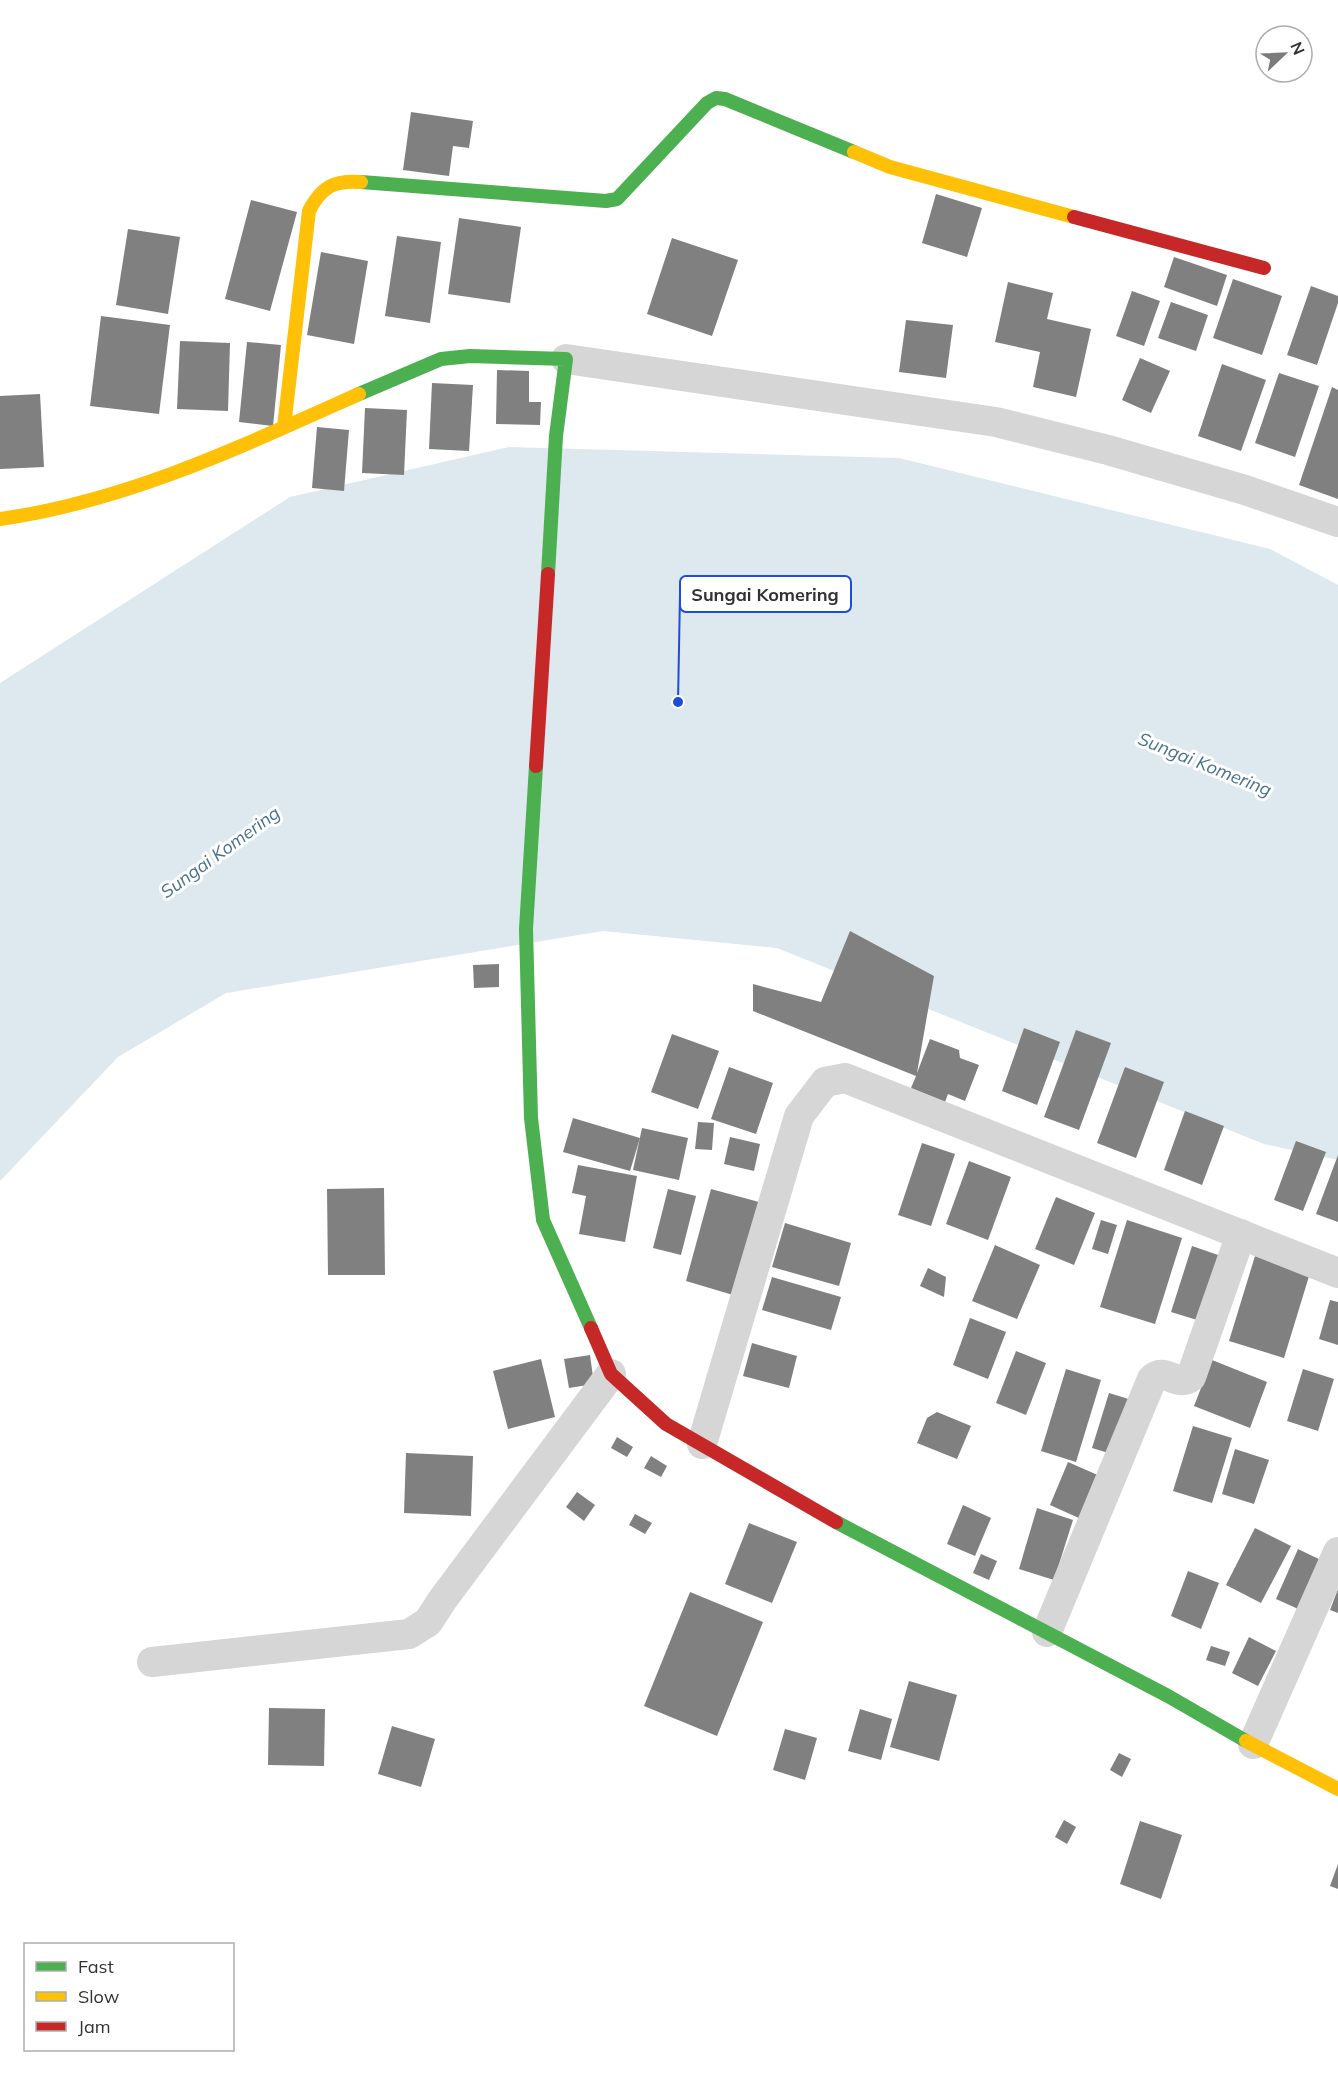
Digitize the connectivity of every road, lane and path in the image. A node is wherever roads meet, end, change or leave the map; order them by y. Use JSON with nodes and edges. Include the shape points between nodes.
{"nodes":[{"id":1,"x":1264,"y":268,"type":"dead end"},
{"id":2,"x":566,"y":359,"type":"junction"},
{"id":3,"x":284,"y":427,"type":"junction"},
{"id":4,"x":0,"y":519,"type":"edge"},
{"id":5,"x":1338,"y":522,"type":"edge"},
{"id":6,"x":1241,"y":1234,"type":"junction"},
{"id":7,"x":1338,"y":1273,"type":"edge"},
{"id":8,"x":611,"y":1374,"type":"junction"},
{"id":9,"x":702,"y":1444,"type":"junction"},
{"id":10,"x":1338,"y":1552,"type":"edge"},
{"id":11,"x":1047,"y":1632,"type":"junction"},
{"id":12,"x":152,"y":1662,"type":"dead end"},
{"id":13,"x":1253,"y":1744,"type":"junction"},
{"id":14,"x":1338,"y":1789,"type":"edge"}],
"edges":[{"from":1,"to":3,"type":"street","via":[[890,166],[716,98],[617,199],[344,181],[326,186],[309,211]]},
{"from":2,"to":3,"type":"street","via":[[441,359]]},
{"from":2,"to":5,"type":"street","via":[[996,422],[1120,453]]},
{"from":2,"to":8,"type":"street","via":[[556,436],[526,929],[531,1118],[543,1220]]},
{"from":3,"to":4,"type":"street","via":[[228,452],[82,505]]},
{"from":6,"to":7,"type":"street"},
{"from":6,"to":9,"type":"street","via":[[845,1078],[825,1082],[799,1116]]},
{"from":6,"to":11,"type":"street","via":[[1191,1377],[1186,1382],[1162,1374],[1152,1379]]},
{"from":8,"to":9,"type":"street","via":[[666,1424]]},
{"from":8,"to":12,"type":"street","via":[[428,1622],[410,1634]]},
{"from":9,"to":11,"type":"street","via":[[860,1536]]},
{"from":10,"to":13,"type":"street"},
{"from":11,"to":13,"type":"street"},
{"from":13,"to":14,"type":"street"}]}
